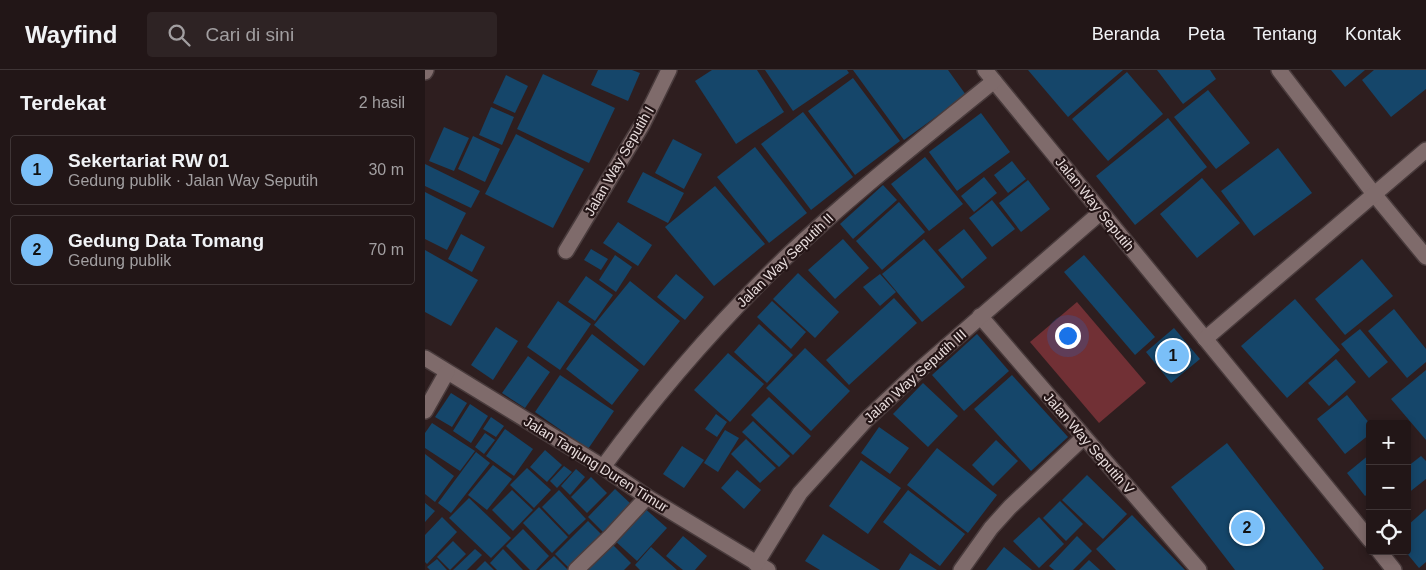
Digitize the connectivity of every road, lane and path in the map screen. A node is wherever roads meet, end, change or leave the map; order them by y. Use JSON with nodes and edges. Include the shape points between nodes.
{"nodes":[{"id":1,"x":669,"y":70,"type":"edge"},
{"id":2,"x":1279,"y":70,"type":"edge"},
{"id":3,"x":989,"y":76,"type":"edge"},
{"id":4,"x":1426,"y":150,"type":"edge"},
{"id":5,"x":1373,"y":194,"type":"junction"},
{"id":6,"x":1101,"y":212,"type":"junction"},
{"id":7,"x":566,"y":251,"type":"dead end"},
{"id":8,"x":1426,"y":257,"type":"edge"},
{"id":9,"x":980,"y":316,"type":"junction"},
{"id":10,"x":1205,"y":339,"type":"junction"},
{"id":11,"x":425,"y":358,"type":"edge"},
{"id":12,"x":447,"y":372,"type":"junction"},
{"id":13,"x":425,"y":411,"type":"edge"},
{"id":14,"x":1084,"y":437,"type":"junction"},
{"id":15,"x":603,"y":466,"type":"junction"},
{"id":16,"x":647,"y":496,"type":"junction"},
{"id":17,"x":1366,"y":535,"type":"edge"},
{"id":18,"x":1382,"y":555,"type":"edge"},
{"id":19,"x":762,"y":567,"type":"edge"},
{"id":20,"x":576,"y":570,"type":"edge"},
{"id":21,"x":961,"y":570,"type":"edge"},
{"id":22,"x":1199,"y":570,"type":"edge"},
{"id":23,"x":1394,"y":570,"type":"edge"}],
"edges":[{"from":1,"to":7,"type":"street","name":"Jalan Way Seputih I","via":[[642,125]]},
{"from":2,"to":5,"type":"street"},
{"from":3,"to":6,"type":"street","name":"Jalan Way Seputih"},
{"from":3,"to":15,"type":"street","name":"Jalan Way Seputih II","via":[[837,210],[733,310],[668,383]]},
{"from":4,"to":5,"type":"street"},
{"from":5,"to":8,"type":"street"},
{"from":5,"to":10,"type":"street"},
{"from":6,"to":9,"type":"street","name":"Jalan Way Seputih III"},
{"from":6,"to":10,"type":"street","name":"Jalan Way Seputih"},
{"from":9,"to":14,"type":"street","name":"Jalan Way Seputih V"},
{"from":9,"to":19,"type":"street","name":"Jalan Way Seputih III","via":[[872,414],[800,493]]},
{"from":10,"to":17,"type":"street","name":"Jalan Way Seputih"},
{"from":11,"to":12,"type":"street","name":"Jalan Tanjung Duren Timur"},
{"from":12,"to":13,"type":"street"},
{"from":12,"to":15,"type":"street","name":"Jalan Tanjung Duren Timur"},
{"from":14,"to":21,"type":"street","via":[[1010,507]]},
{"from":14,"to":22,"type":"street","name":"Jalan Way Seputih V"},
{"from":15,"to":16,"type":"street","name":"Jalan Tanjung Duren Timur"},
{"from":16,"to":19,"type":"street","name":"Jalan Tanjung Duren Timur"},
{"from":16,"to":20,"type":"street"},
{"from":18,"to":23,"type":"street"}]}
